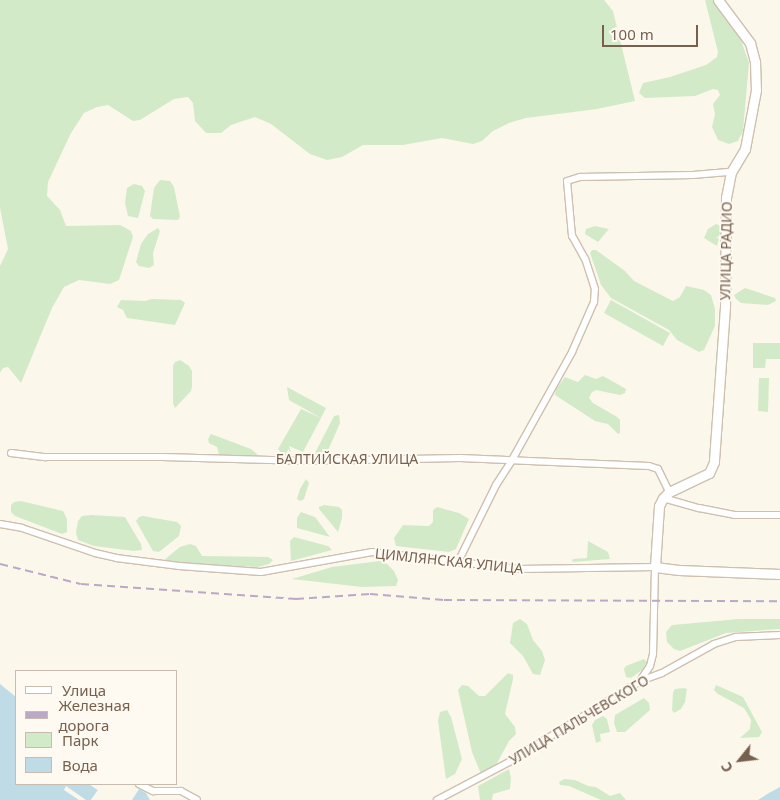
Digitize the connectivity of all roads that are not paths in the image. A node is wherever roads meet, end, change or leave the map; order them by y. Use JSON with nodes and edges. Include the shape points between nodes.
{"nodes":[{"id":1,"x":718,"y":0,"type":"edge"},
{"id":2,"x":731,"y":172,"type":"junction"},
{"id":3,"x":11,"y":453,"type":"dead end"},
{"id":4,"x":512,"y":460,"type":"junction"},
{"id":5,"x":666,"y":495,"type":"junction"},
{"id":6,"x":780,"y":516,"type":"edge"},
{"id":7,"x":0,"y":524,"type":"edge"},
{"id":8,"x":458,"y":562,"type":"junction"},
{"id":9,"x":655,"y":567,"type":"junction"},
{"id":10,"x":780,"y":574,"type":"edge"},
{"id":11,"x":780,"y":634,"type":"edge"},
{"id":12,"x":640,"y":680,"type":"junction"},
{"id":13,"x":141,"y":785,"type":"edge"},
{"id":14,"x":197,"y":800,"type":"edge"},
{"id":15,"x":437,"y":800,"type":"edge"}],
"edges":[{"from":1,"to":2,"type":"main road","name":"УЛИЦА РАДИО","via":[[746,34],[755,62],[756,90],[745,149]]},
{"from":2,"to":4,"type":"street","via":[[568,180],[572,236],[585,259],[595,288],[594,302],[572,352]]},
{"from":2,"to":5,"type":"main road","name":"УЛИЦА РАДИО","via":[[725,217],[725,307],[714,462],[712,471],[706,476]]},
{"from":3,"to":4,"type":"street","name":"БАЛТИЙСКАЯ УЛИЦА","via":[[46,457]]},
{"from":4,"to":5,"type":"street","name":"БАЛТИЙСКАЯ УЛИЦА","via":[[654,466],[661,474]]},
{"from":4,"to":8,"type":"street"},
{"from":5,"to":6,"type":"street","via":[[699,508],[734,515]]},
{"from":5,"to":9,"type":"main road","via":[[659,506]]},
{"from":7,"to":8,"type":"street","name":"ЦИМЛЯНСКАЯ УЛИЦА","via":[[22,528],[95,553],[180,566],[267,572],[372,552]]},
{"from":8,"to":9,"type":"street","name":"ЦИМЛЯНСКАЯ УЛИЦА","via":[[519,569]]},
{"from":9,"to":10,"type":"main road"},
{"from":9,"to":12,"type":"street","via":[[654,644],[650,666]]},
{"from":11,"to":12,"type":"street","name":"УЛИЦА ПАЛЬЧЕВСКОГО","via":[[726,640],[662,673]]},
{"from":12,"to":15,"type":"street","name":"УЛИЦА ПАЛЬЧЕВСКОГО","via":[[509,762]]},
{"from":13,"to":14,"type":"street","via":[[153,791],[181,791]]}]}
